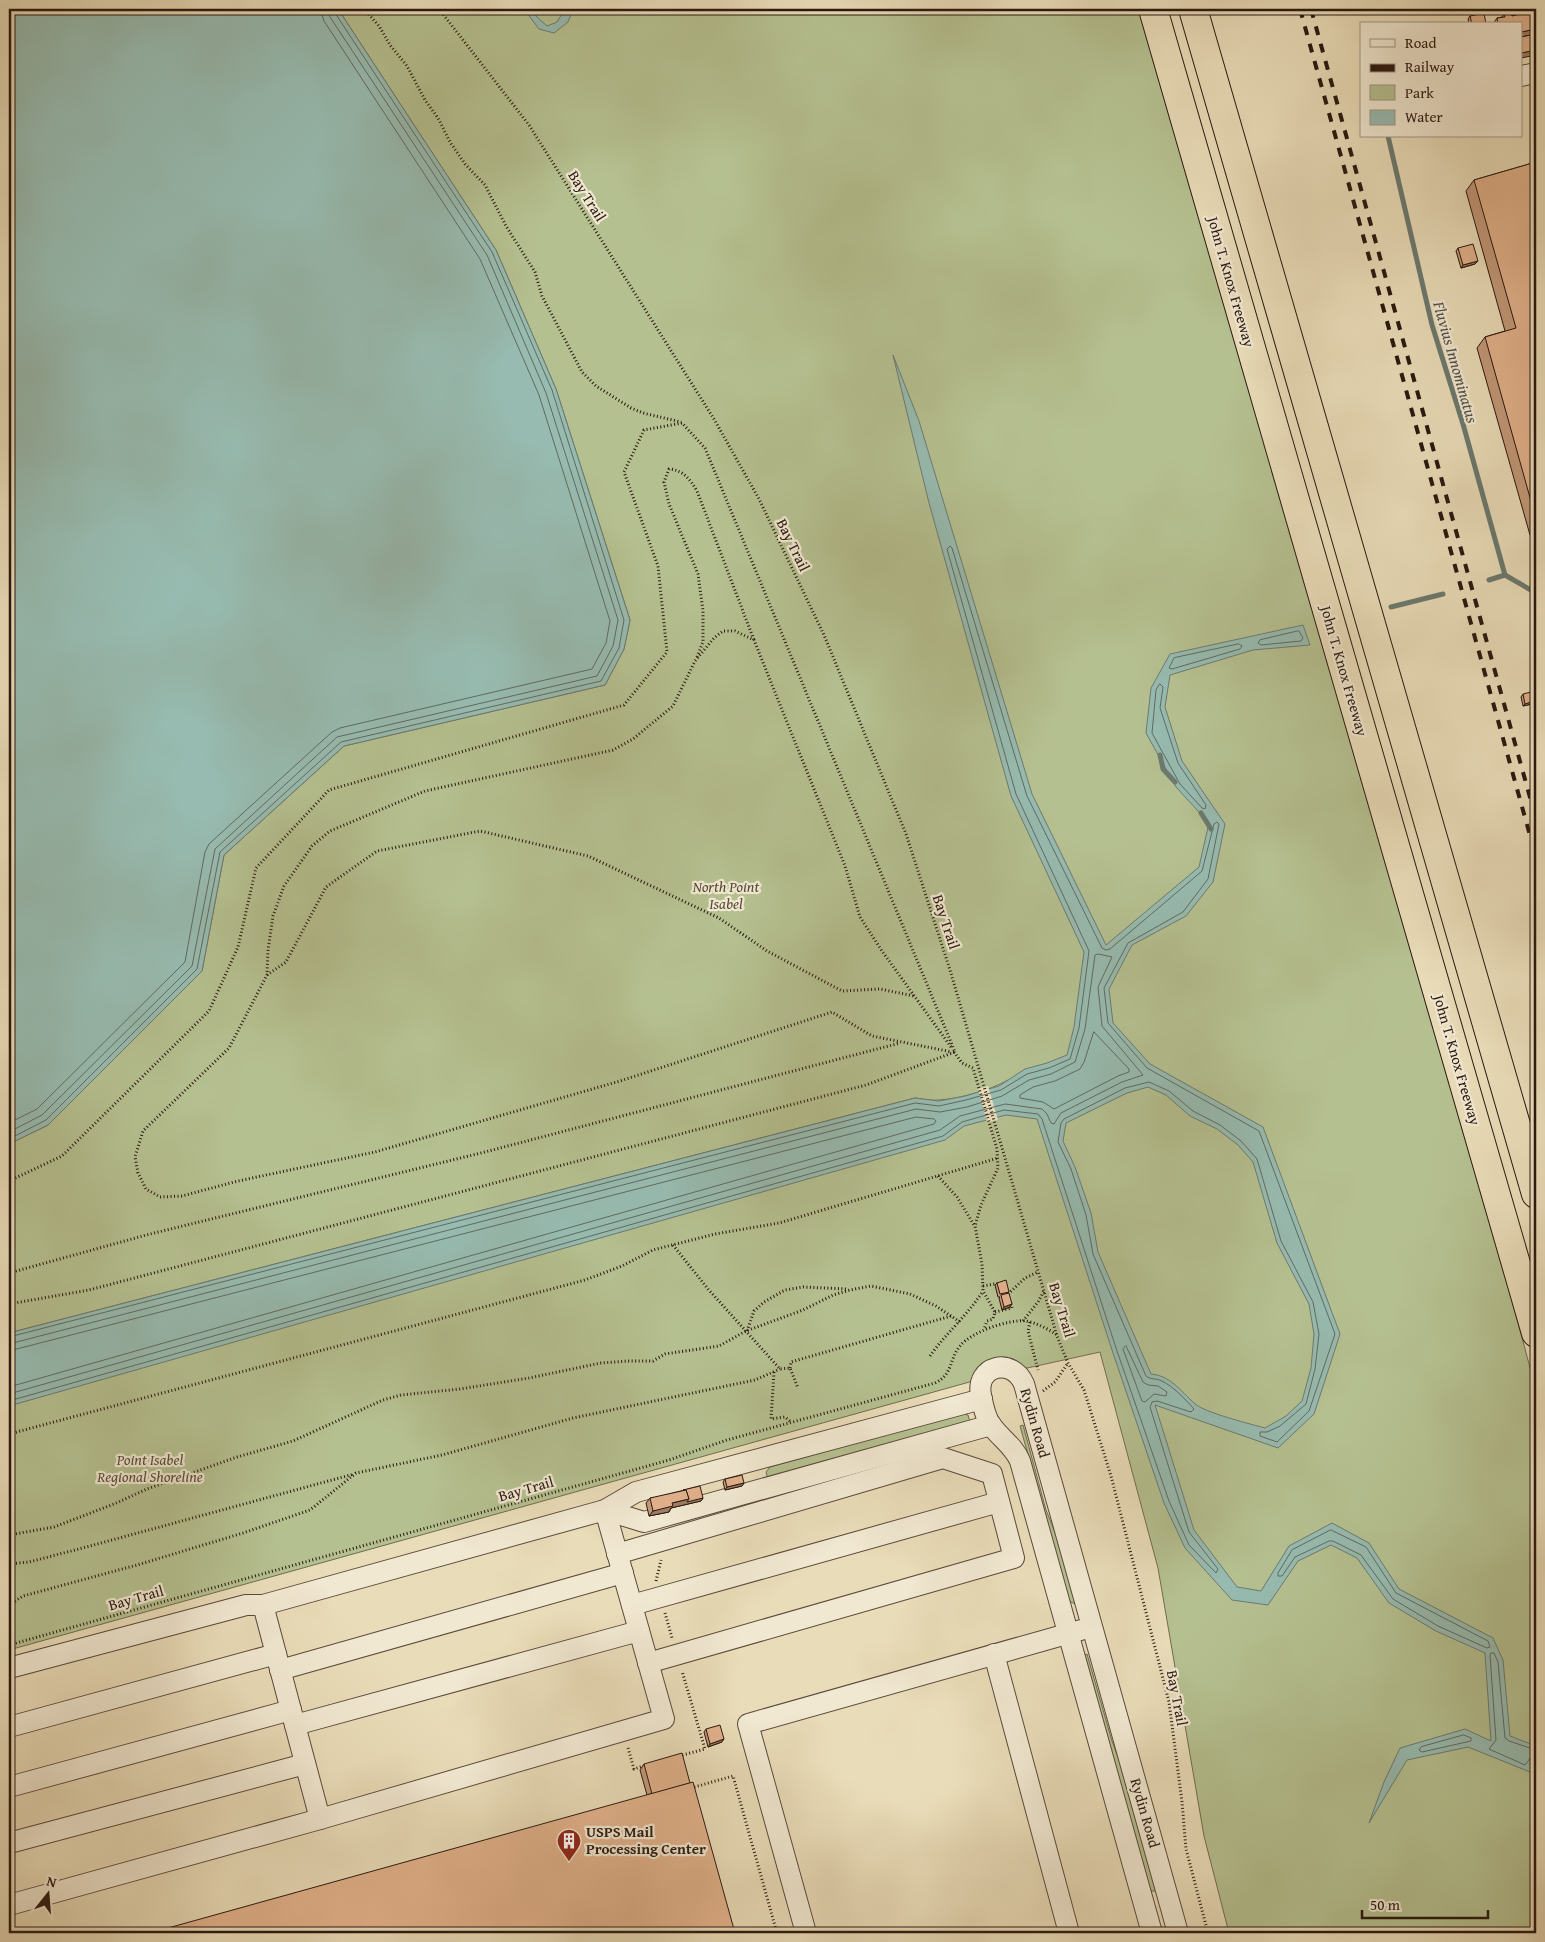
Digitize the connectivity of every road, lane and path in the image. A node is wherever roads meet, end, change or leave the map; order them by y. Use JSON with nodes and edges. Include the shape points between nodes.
{"nodes":[{"id":1,"x":364,"y":9,"type":"edge"},
{"id":2,"x":439,"y":9,"type":"edge"},
{"id":3,"x":1152,"y":9,"type":"edge"},
{"id":4,"x":1193,"y":9,"type":"edge"},
{"id":5,"x":1536,"y":73,"type":"edge"},
{"id":6,"x":1522,"y":76,"type":"edge"},
{"id":7,"x":682,"y":423,"type":"junction"},
{"id":8,"x":754,"y":640,"type":"junction"},
{"id":9,"x":696,"y":661,"type":"junction"},
{"id":10,"x":267,"y":975,"type":"junction"},
{"id":11,"x":914,"y":996,"type":"junction"},
{"id":12,"x":904,"y":1042,"type":"junction"},
{"id":13,"x":954,"y":1052,"type":"junction"},
{"id":14,"x":998,"y":1158,"type":"junction"},
{"id":15,"x":938,"y":1176,"type":"junction"},
{"id":16,"x":9,"y":1181,"type":"edge"},
{"id":17,"x":1536,"y":1194,"type":"edge"},
{"id":18,"x":974,"y":1226,"type":"junction"},
{"id":19,"x":673,"y":1245,"type":"junction"},
{"id":20,"x":1038,"y":1272,"type":"junction"},
{"id":21,"x":9,"y":1273,"type":"edge"},
{"id":22,"x":1005,"y":1281,"type":"edge"},
{"id":23,"x":983,"y":1286,"type":"junction"},
{"id":24,"x":1007,"y":1288,"type":"edge"},
{"id":25,"x":850,"y":1290,"type":"junction"},
{"id":26,"x":983,"y":1291,"type":"junction"},
{"id":27,"x":1044,"y":1291,"type":"junction"},
{"id":28,"x":1008,"y":1294,"type":"junction"},
{"id":29,"x":9,"y":1304,"type":"edge"},
{"id":30,"x":995,"y":1312,"type":"junction"},
{"id":31,"x":950,"y":1316,"type":"junction"},
{"id":32,"x":1024,"y":1321,"type":"junction"},
{"id":33,"x":960,"y":1322,"type":"junction"},
{"id":34,"x":1030,"y":1322,"type":"junction"},
{"id":35,"x":984,"y":1329,"type":"junction"},
{"id":36,"x":746,"y":1331,"type":"junction"},
{"id":37,"x":1536,"y":1333,"type":"edge"},
{"id":38,"x":1057,"y":1336,"type":"junction"},
{"id":39,"x":930,"y":1356,"type":"dead end"},
{"id":40,"x":1068,"y":1363,"type":"junction"},
{"id":41,"x":790,"y":1368,"type":"junction"},
{"id":42,"x":780,"y":1369,"type":"junction"},
{"id":43,"x":774,"y":1372,"type":"junction"},
{"id":44,"x":1038,"y":1372,"type":"dead end"},
{"id":45,"x":798,"y":1388,"type":"dead end"},
{"id":46,"x":1037,"y":1389,"type":"junction"},
{"id":47,"x":982,"y":1399,"type":"junction"},
{"id":48,"x":791,"y":1422,"type":"junction"},
{"id":49,"x":991,"y":1425,"type":"junction"},
{"id":50,"x":9,"y":1434,"type":"edge"},
{"id":51,"x":754,"y":1460,"type":"junction"},
{"id":52,"x":356,"y":1473,"type":"junction"},
{"id":53,"x":762,"y":1489,"type":"junction"},
{"id":54,"x":999,"y":1502,"type":"junction"},
{"id":55,"x":606,"y":1510,"type":"junction"},
{"id":56,"x":9,"y":1536,"type":"edge"},
{"id":57,"x":9,"y":1564,"type":"edge"},
{"id":58,"x":620,"y":1564,"type":"junction"},
{"id":59,"x":9,"y":1605,"type":"edge"},
{"id":60,"x":263,"y":1605,"type":"junction"},
{"id":61,"x":632,"y":1605,"type":"junction"},
{"id":62,"x":1093,"y":1626,"type":"junction"},
{"id":63,"x":639,"y":1631,"type":"junction"},
{"id":64,"x":1068,"y":1633,"type":"junction"},
{"id":65,"x":9,"y":1645,"type":"edge"},
{"id":66,"x":994,"y":1654,"type":"junction"},
{"id":67,"x":278,"y":1662,"type":"junction"},
{"id":68,"x":648,"y":1663,"type":"junction"},
{"id":69,"x":9,"y":1668,"type":"edge"},
{"id":70,"x":293,"y":1717,"type":"junction"},
{"id":71,"x":9,"y":1727,"type":"edge"},
{"id":72,"x":305,"y":1764,"type":"junction"},
{"id":73,"x":687,"y":1781,"type":"edge"},
{"id":74,"x":9,"y":1787,"type":"edge"},
{"id":75,"x":320,"y":1819,"type":"junction"},
{"id":76,"x":9,"y":1844,"type":"edge"},
{"id":77,"x":9,"y":1905,"type":"edge"},
{"id":78,"x":1177,"y":1928,"type":"edge"},
{"id":79,"x":860,"y":1931,"type":"dead end"},
{"id":80,"x":1146,"y":1932,"type":"edge"},
{"id":81,"x":777,"y":1933,"type":"edge"},
{"id":82,"x":806,"y":1933,"type":"edge"},
{"id":83,"x":852,"y":1933,"type":"edge"},
{"id":84,"x":1069,"y":1933,"type":"edge"},
{"id":85,"x":1208,"y":1933,"type":"edge"}],
"edges":[{"from":1,"to":7,"type":"path","via":[[380,26],[407,66],[465,164],[485,185],[535,272],[542,296],[582,372],[596,386],[631,408]]},
{"from":2,"to":20,"type":"path","name":"Bay Trail","via":[[529,125],[714,419],[759,500],[824,635],[906,834]]},
{"from":3,"to":37,"type":"highway","name":"John T. Knox Freeway"},
{"from":4,"to":17,"type":"highway"},
{"from":5,"to":6,"type":"street"},
{"from":7,"to":13,"type":"path","via":[[705,448]]},
{"from":7,"to":16,"type":"path","via":[[644,430],[624,472],[658,566],[667,652],[624,705],[329,790],[256,868],[238,947],[209,1011],[62,1156]]},
{"from":8,"to":9,"type":"path","via":[[735,631],[723,631]]},
{"from":8,"to":9,"type":"path","via":[[697,491],[689,478],[677,469],[669,469],[664,482],[669,504],[698,574],[703,611],[702,642]]},
{"from":8,"to":11,"type":"path","via":[[846,866],[860,917]]},
{"from":9,"to":10,"type":"path","via":[[673,706],[633,739],[613,750],[425,791],[330,831],[312,846],[284,886],[273,916]]},
{"from":10,"to":11,"type":"path","via":[[286,962],[326,887],[377,851],[480,831],[588,856],[719,918],[767,952],[842,990],[880,989]]},
{"from":10,"to":12,"type":"path","via":[[230,1048],[144,1131],[135,1158],[138,1173],[146,1189],[160,1197],[182,1196],[375,1152],[620,1080],[832,1012],[872,1036]]},
{"from":11,"to":13,"type":"path"},
{"from":12,"to":13,"type":"path"},
{"from":12,"to":21,"type":"path","via":[[481,1153],[150,1234]]},
{"from":13,"to":14,"type":"path","via":[[962,1063],[973,1068]]},
{"from":13,"to":29,"type":"path","via":[[866,1085],[89,1290]]},
{"from":14,"to":15,"type":"path"},
{"from":14,"to":18,"type":"path","via":[[996,1172]]},
{"from":15,"to":18,"type":"path","via":[[957,1197]]},
{"from":15,"to":19,"type":"path","via":[[779,1223]]},
{"from":18,"to":23,"type":"path"},
{"from":19,"to":36,"type":"path"},
{"from":19,"to":50,"type":"path","via":[[653,1250],[585,1280]]},
{"from":20,"to":27,"type":"path","name":"Bay Trail"},
{"from":20,"to":28,"type":"path"},
{"from":22,"to":23,"type":"path"},
{"from":23,"to":26,"type":"path"},
{"from":24,"to":28,"type":"path"},
{"from":25,"to":31,"type":"path","via":[[871,1286],[887,1288],[910,1294]]},
{"from":25,"to":36,"type":"path"},
{"from":25,"to":36,"type":"path","via":[[803,1287],[785,1290],[754,1311]]},
{"from":26,"to":30,"type":"path"},
{"from":26,"to":33,"type":"path"},
{"from":27,"to":32,"type":"path"},
{"from":27,"to":38,"type":"path","name":"Bay Trail"},
{"from":28,"to":30,"type":"path","via":[[1012,1308]]},
{"from":30,"to":35,"type":"path","via":[[994,1319],[987,1321]]},
{"from":31,"to":33,"type":"path"},
{"from":31,"to":41,"type":"path","via":[[791,1362]]},
{"from":32,"to":34,"type":"path"},
{"from":32,"to":35,"type":"path","name":"Bay Trail"},
{"from":33,"to":39,"type":"path"},
{"from":34,"to":38,"type":"path"},
{"from":34,"to":44,"type":"path","via":[[1028,1331]]},
{"from":35,"to":48,"type":"path","name":"Bay Trail","via":[[961,1344],[953,1356],[950,1371],[941,1380]]},
{"from":36,"to":42,"type":"path"},
{"from":36,"to":56,"type":"path","via":[[718,1346],[666,1354],[653,1361],[601,1364],[477,1386],[402,1394],[293,1441],[147,1489],[54,1526]]},
{"from":38,"to":40,"type":"path","name":"Bay Trail"},
{"from":40,"to":46,"type":"path","via":[[1055,1382]]},
{"from":40,"to":85,"type":"path","name":"Bay Trail","via":[[1084,1390],[1112,1476],[1169,1702],[1186,1849]]},
{"from":41,"to":42,"type":"path"},
{"from":41,"to":45,"type":"path"},
{"from":42,"to":43,"type":"path"},
{"from":43,"to":48,"type":"path","via":[[771,1419],[786,1417]]},
{"from":43,"to":52,"type":"path","via":[[755,1380],[573,1418],[442,1455]]},
{"from":46,"to":47,"type":"street","name":"Rydin Road","via":[[1023,1380],[1018,1372],[1001,1367],[992,1369],[983,1378],[980,1386]]},
{"from":46,"to":62,"type":"street","name":"Rydin Road"},
{"from":47,"to":49,"type":"street","name":"Rydin Road"},
{"from":47,"to":51,"type":"street"},
{"from":48,"to":65,"type":"path","name":"Bay Trail","via":[[660,1463]]},
{"from":49,"to":53,"type":"street"},
{"from":49,"to":64,"type":"street","name":"Rydin Road","via":[[1020,1461]]},
{"from":51,"to":53,"type":"street"},
{"from":51,"to":55,"type":"street","via":[[636,1492]]},
{"from":52,"to":57,"type":"path","via":[[29,1562]]},
{"from":52,"to":59,"type":"path","via":[[310,1510],[155,1560],[23,1596]]},
{"from":53,"to":55,"type":"street","via":[[644,1522]]},
{"from":54,"to":58,"type":"street","via":[[992,1474],[943,1458]]},
{"from":54,"to":61,"type":"street"},
{"from":54,"to":68,"type":"street","via":[[1014,1558]]},
{"from":55,"to":58,"type":"street"},
{"from":55,"to":60,"type":"street"},
{"from":58,"to":61,"type":"street"},
{"from":58,"to":67,"type":"street"},
{"from":60,"to":67,"type":"street"},
{"from":60,"to":69,"type":"street","via":[[246,1605]]},
{"from":61,"to":63,"type":"street"},
{"from":62,"to":64,"type":"street"},
{"from":62,"to":78,"type":"street","name":"Rydin Road"},
{"from":63,"to":68,"type":"street"},
{"from":63,"to":70,"type":"street"},
{"from":64,"to":66,"type":"street"},
{"from":64,"to":80,"type":"street","name":"Rydin Road"},
{"from":66,"to":82,"type":"street","via":[[748,1724]]},
{"from":66,"to":84,"type":"street"},
{"from":67,"to":70,"type":"street"},
{"from":67,"to":71,"type":"street"},
{"from":68,"to":75,"type":"street","via":[[664,1719]]},
{"from":70,"to":72,"type":"street"},
{"from":70,"to":74,"type":"street"},
{"from":72,"to":75,"type":"street"},
{"from":72,"to":76,"type":"street"},
{"from":73,"to":81,"type":"path","via":[[689,1788],[733,1776]]},
{"from":75,"to":77,"type":"street"},
{"from":78,"to":80,"type":"street"},
{"from":79,"to":83,"type":"path"}]}
